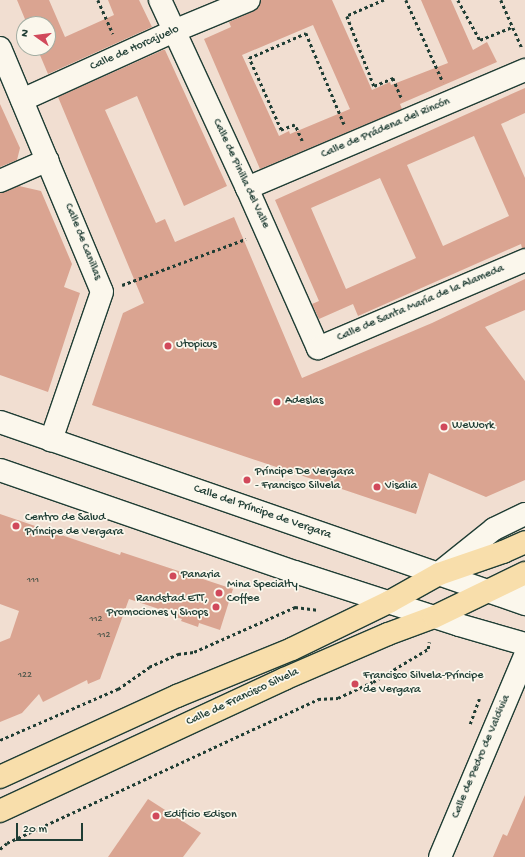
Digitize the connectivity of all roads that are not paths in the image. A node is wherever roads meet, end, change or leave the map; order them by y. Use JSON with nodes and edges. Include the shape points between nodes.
{"nodes":[{"id":1,"x":160,"y":0,"type":"edge"},
{"id":2,"x":249,"y":0,"type":"edge"},
{"id":3,"x":174,"y":31,"type":"junction"},
{"id":4,"x":0,"y":48,"type":"edge"},
{"id":5,"x":525,"y":70,"type":"edge"},
{"id":6,"x":22,"y":100,"type":"junction"},
{"id":7,"x":48,"y":160,"type":"junction"},
{"id":8,"x":0,"y":181,"type":"edge"},
{"id":9,"x":247,"y":188,"type":"junction"},
{"id":10,"x":525,"y":260,"type":"edge"},
{"id":11,"x":318,"y":348,"type":"joint"},
{"id":12,"x":0,"y":422,"type":"edge"},
{"id":13,"x":51,"y":440,"type":"junction"},
{"id":14,"x":0,"y":470,"type":"edge"},
{"id":15,"x":525,"y":514,"type":"edge"},
{"id":16,"x":525,"y":542,"type":"edge"},
{"id":17,"x":525,"y":573,"type":"edge"},
{"id":18,"x":439,"y":574,"type":"junction"},
{"id":19,"x":525,"y":587,"type":"edge"},
{"id":20,"x":488,"y":591,"type":"junction"},
{"id":21,"x":389,"y":602,"type":"junction"},
{"id":22,"x":525,"y":604,"type":"edge"},
{"id":23,"x":434,"y":617,"type":"junction"},
{"id":24,"x":525,"y":644,"type":"edge"},
{"id":25,"x":525,"y":656,"type":"edge"},
{"id":26,"x":0,"y":778,"type":"edge"},
{"id":27,"x":0,"y":811,"type":"edge"},
{"id":28,"x":440,"y":857,"type":"edge"}],
"edges":[{"from":1,"to":3,"type":"street","name":"Calle de Pinilla del Valle"},
{"from":2,"to":3,"type":"street","name":"Calle de Horcajuelo"},
{"from":3,"to":6,"type":"street","name":"Calle de Horcajuelo"},
{"from":3,"to":9,"type":"street","name":"Calle de Pinilla del Valle"},
{"from":4,"to":6,"type":"street","name":"Calle de Canillas"},
{"from":5,"to":9,"type":"street","name":"Calle de Prádena del Rincón"},
{"from":6,"to":7,"type":"street","name":"Calle de Canillas"},
{"from":7,"to":8,"type":"street"},
{"from":7,"to":13,"type":"street","name":"Calle de Canillas","via":[[102,292]]},
{"from":9,"to":11,"type":"street","name":"Calle de Pinilla del Valle"},
{"from":10,"to":11,"type":"street","name":"Calle de Santa María de la Alameda"},
{"from":12,"to":13,"type":"street","name":"Calle del Príncipe de Vergara"},
{"from":13,"to":18,"type":"street","name":"Calle del Príncipe de Vergara"},
{"from":14,"to":21,"type":"street"},
{"from":15,"to":18,"type":"street","name":"Calle de Francisco Silvela","via":[[494,529]]},
{"from":16,"to":18,"type":"main road","name":"Calle de Francisco Silvela"},
{"from":17,"to":20,"type":"main road","name":"Calle de Francisco Silvela"},
{"from":18,"to":20,"type":"street","name":"Calle del Príncipe de Vergara"},
{"from":18,"to":21,"type":"main road","name":"Calle de Francisco Silvela"},
{"from":19,"to":20,"type":"street","name":"Calle de Francisco Silvela"},
{"from":20,"to":22,"type":"street","name":"Calle del Príncipe de Vergara"},
{"from":20,"to":23,"type":"main road","name":"Calle de Francisco Silvela"},
{"from":21,"to":23,"type":"street"},
{"from":21,"to":26,"type":"main road","name":"Calle de Francisco Silvela","via":[[292,649],[177,696]]},
{"from":23,"to":24,"type":"street"},
{"from":23,"to":27,"type":"main road","name":"Calle de Francisco Silvela","via":[[284,679]]},
{"from":25,"to":28,"type":"street","name":"Calle de Pedro de Valdivia"}]}
